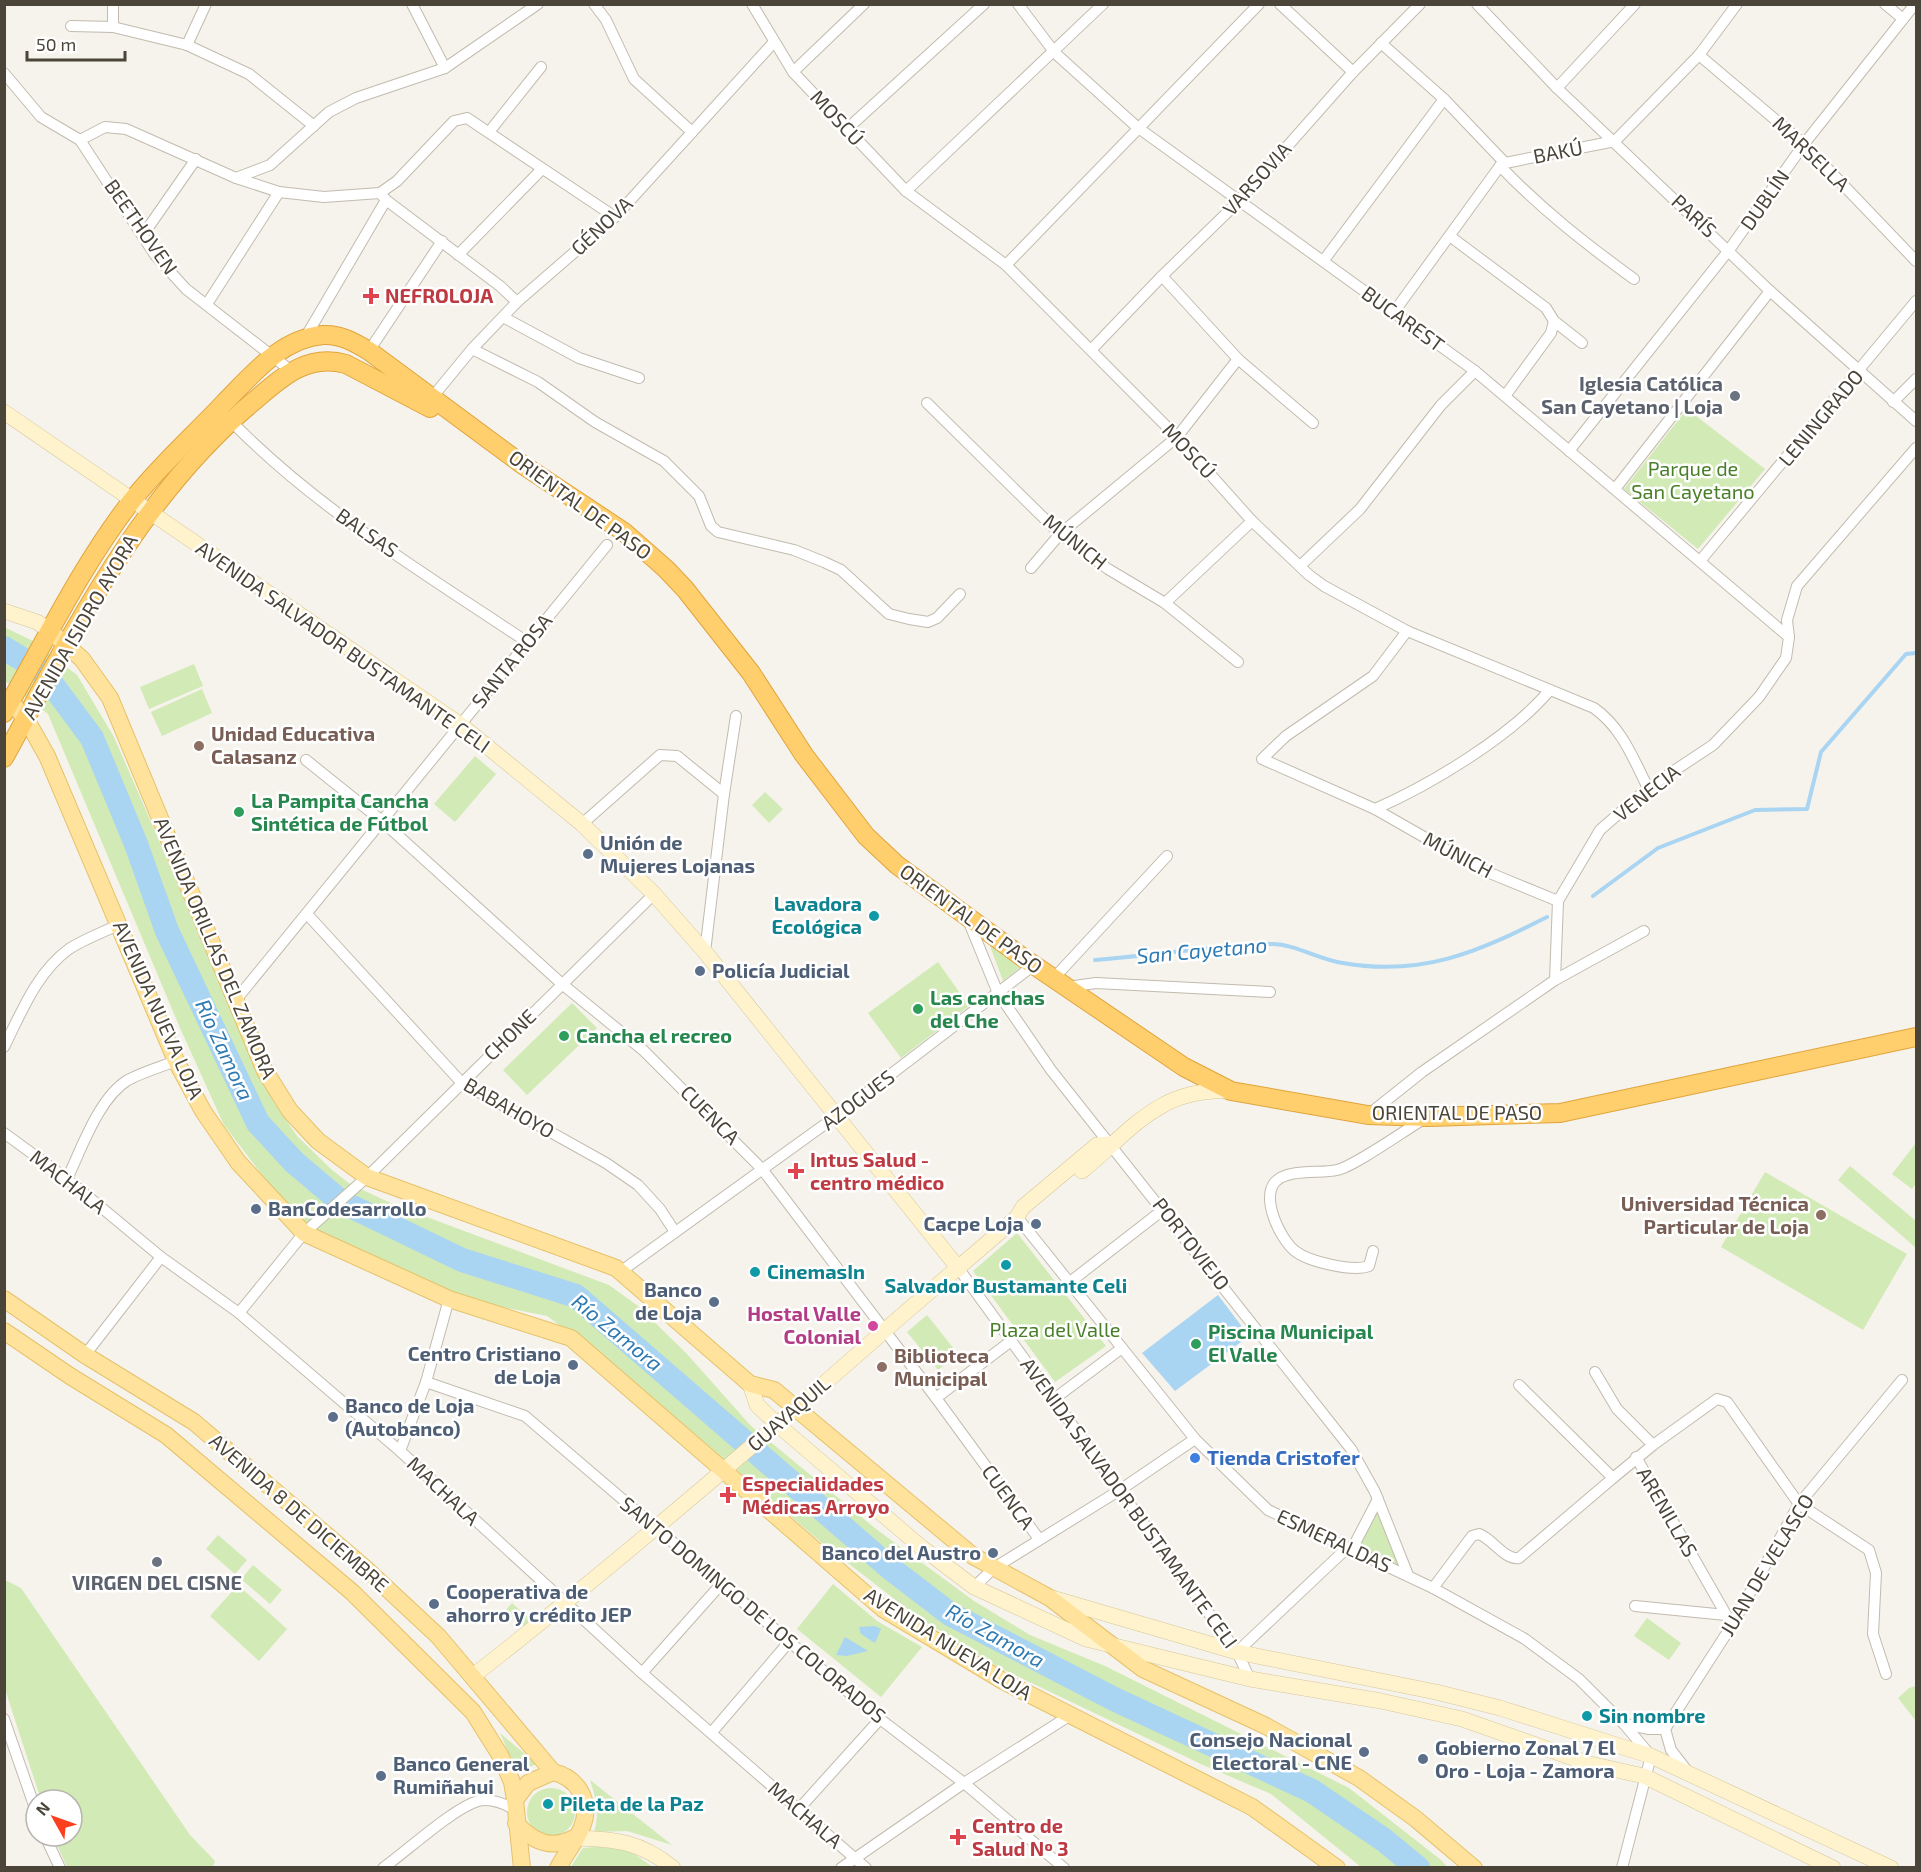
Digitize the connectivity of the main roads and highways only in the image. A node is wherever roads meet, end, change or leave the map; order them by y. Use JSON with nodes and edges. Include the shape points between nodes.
{"nodes":[{"id":1,"x":428,"y":401,"type":"junction"},
{"id":2,"x":4,"y":412,"type":"edge"},
{"id":3,"x":224,"y":415,"type":"junction"},
{"id":4,"x":492,"y":442,"type":"joint"},
{"id":5,"x":132,"y":501,"type":"junction"},
{"id":6,"x":148,"y":512,"type":"junction"},
{"id":7,"x":4,"y":611,"type":"edge"},
{"id":8,"x":48,"y":633,"type":"junction"},
{"id":9,"x":64,"y":647,"type":"junction"},
{"id":10,"x":9,"y":702,"type":"edge"},
{"id":11,"x":29,"y":713,"type":"junction"},
{"id":12,"x":4,"y":758,"type":"edge"},
{"id":13,"x":1917,"y":1037,"type":"edge"},
{"id":14,"x":1231,"y":1091,"type":"junction"},
{"id":15,"x":959,"y":1269,"type":"junction"},
{"id":16,"x":4,"y":1299,"type":"edge"},
{"id":17,"x":4,"y":1331,"type":"edge"},
{"id":18,"x":750,"y":1384,"type":"junction"},
{"id":19,"x":796,"y":1409,"type":"junction"},
{"id":20,"x":778,"y":1425,"type":"junction"},
{"id":21,"x":722,"y":1470,"type":"junction"},
{"id":22,"x":1050,"y":1598,"type":"junction"},
{"id":23,"x":1112,"y":1646,"type":"junction"},
{"id":24,"x":473,"y":1676,"type":"junction"},
{"id":25,"x":553,"y":1772,"type":"junction"},
{"id":26,"x":515,"y":1811,"type":"junction"},
{"id":27,"x":574,"y":1838,"type":"junction"},
{"id":28,"x":1830,"y":1867,"type":"edge"},
{"id":29,"x":522,"y":1868,"type":"edge"},
{"id":30,"x":558,"y":1868,"type":"edge"},
{"id":31,"x":673,"y":1868,"type":"edge"},
{"id":32,"x":1337,"y":1868,"type":"edge"},
{"id":33,"x":1474,"y":1868,"type":"edge"},
{"id":34,"x":1892,"y":1868,"type":"edge"}],
"edges":[{"from":1,"to":3,"type":"highway","name":"AVENIDA ISIDRO AYORA","via":[[336,361],[290,370]]},
{"from":1,"to":3,"type":"highway","name":"AVENIDA ISIDRO AYORA","via":[[369,351],[345,337],[324,335],[290,345],[258,369]]},
{"from":1,"to":4,"type":"highway","name":"AVENIDA ISIDRO AYORA"},
{"from":2,"to":5,"type":"main road","name":"AVENIDA SALVADOR BUSTAMANTE CELI"},
{"from":3,"to":5,"type":"highway","name":"AVENIDA ISIDRO AYORA"},
{"from":3,"to":6,"type":"highway","name":"AVENIDA ISIDRO AYORA"},
{"from":4,"to":14,"type":"highway","name":"ORIENTAL DE PASO","via":[[624,532],[685,588],[751,673],[804,755],[866,836],[897,865],[967,918],[1184,1067]]},
{"from":5,"to":6,"type":"main road","name":"AVENIDA SALVADOR BUSTAMANTE CELI"},
{"from":5,"to":8,"type":"highway","name":"AVENIDA ISIDRO AYORA","via":[[88,564]]},
{"from":6,"to":9,"type":"highway","name":"AVENIDA ISIDRO AYORA"},
{"from":6,"to":15,"type":"main road","name":"AVENIDA SALVADOR BUSTAMANTE CELI","via":[[460,724],[582,824],[654,894],[705,952]]},
{"from":7,"to":8,"type":"main road","via":[[37,622]]},
{"from":8,"to":9,"type":"main road","name":"AVENIDA ORILLAS DEL ZAMORA"},
{"from":8,"to":10,"type":"highway","name":"AVENIDA ISIDRO AYORA"},
{"from":9,"to":11,"type":"highway","name":"AVENIDA ISIDRO AYORA"},
{"from":9,"to":18,"type":"main road","name":"AVENIDA ORILLAS DEL ZAMORA","via":[[97,678],[110,698],[265,1071],[290,1111],[318,1141],[367,1177],[620,1272]]},
{"from":10,"to":11,"type":"main road","name":"AVENIDA NUEVA LOJA"},
{"from":11,"to":12,"type":"highway","name":"AVENIDA ISIDRO AYORA"},
{"from":11,"to":21,"type":"main road","name":"AVENIDA NUEVA LOJA","via":[[176,1060],[203,1111],[238,1162],[304,1233],[449,1299],[571,1338]]},
{"from":13,"to":14,"type":"highway","name":"ORIENTAL DE PASO","via":[[1560,1113],[1368,1115]]},
{"from":14,"to":15,"type":"main road","name":"GUAYAQUIL","via":[[1206,1090],[1163,1103],[1029,1214],[1017,1217]]},
{"from":15,"to":19,"type":"main road","name":"GUAYAQUIL"},
{"from":16,"to":24,"type":"main road","name":"AVENIDA 8 DE DICIEMBRE","via":[[194,1422],[380,1582],[438,1636]]},
{"from":17,"to":26,"type":"main road","name":"AVENIDA 8 DE DICIEMBRE","via":[[166,1435],[352,1592],[472,1712],[512,1782]]},
{"from":18,"to":19,"type":"main road","name":"AVENIDA ORILLAS DEL ZAMORA","via":[[774,1390]]},
{"from":18,"to":20,"type":"main road","name":"AVENIDA ORILLAS DEL ZAMORA","via":[[757,1405]]},
{"from":19,"to":20,"type":"main road","name":"GUAYAQUIL"},
{"from":19,"to":22,"type":"main road","name":"AVENIDA ORILLAS DEL ZAMORA","via":[[973,1556]]},
{"from":20,"to":21,"type":"main road","name":"GUAYAQUIL"},
{"from":20,"to":23,"type":"main road","name":"AVENIDA ORILLAS DEL ZAMORA","via":[[974,1587],[1086,1639]]},
{"from":21,"to":24,"type":"main road","name":"GUAYAQUIL","via":[[566,1604]]},
{"from":21,"to":32,"type":"main road","name":"AVENIDA NUEVA LOJA","via":[[883,1609],[1003,1682],[1252,1807]]},
{"from":22,"to":23,"type":"main road","name":"AVENIDA ORILLAS DEL ZAMORA"},
{"from":22,"to":34,"type":"main road","via":[[1237,1652],[1500,1708],[1650,1756]]},
{"from":23,"to":28,"type":"main road","via":[[1250,1679],[1462,1719],[1590,1764],[1644,1776]]},
{"from":23,"to":33,"type":"main road","name":"AVENIDA ORILLAS DEL ZAMORA","via":[[1143,1669],[1266,1726],[1359,1778]]},
{"from":24,"to":25,"type":"main road","name":"AVENIDA 8 DE DICIEMBRE"},
{"from":25,"to":26,"type":"main road","via":[[528,1783]]},
{"from":25,"to":27,"type":"main road","via":[[568,1777],[583,1796],[582,1828]]},
{"from":26,"to":27,"type":"main road","via":[[530,1836],[548,1845],[564,1844]]},
{"from":26,"to":29,"type":"main road","name":"AVENIDA 8 DE DICIEMBRE"},
{"from":27,"to":30,"type":"main road"},
{"from":27,"to":31,"type":"main road","via":[[637,1844],[656,1853]]}]}
